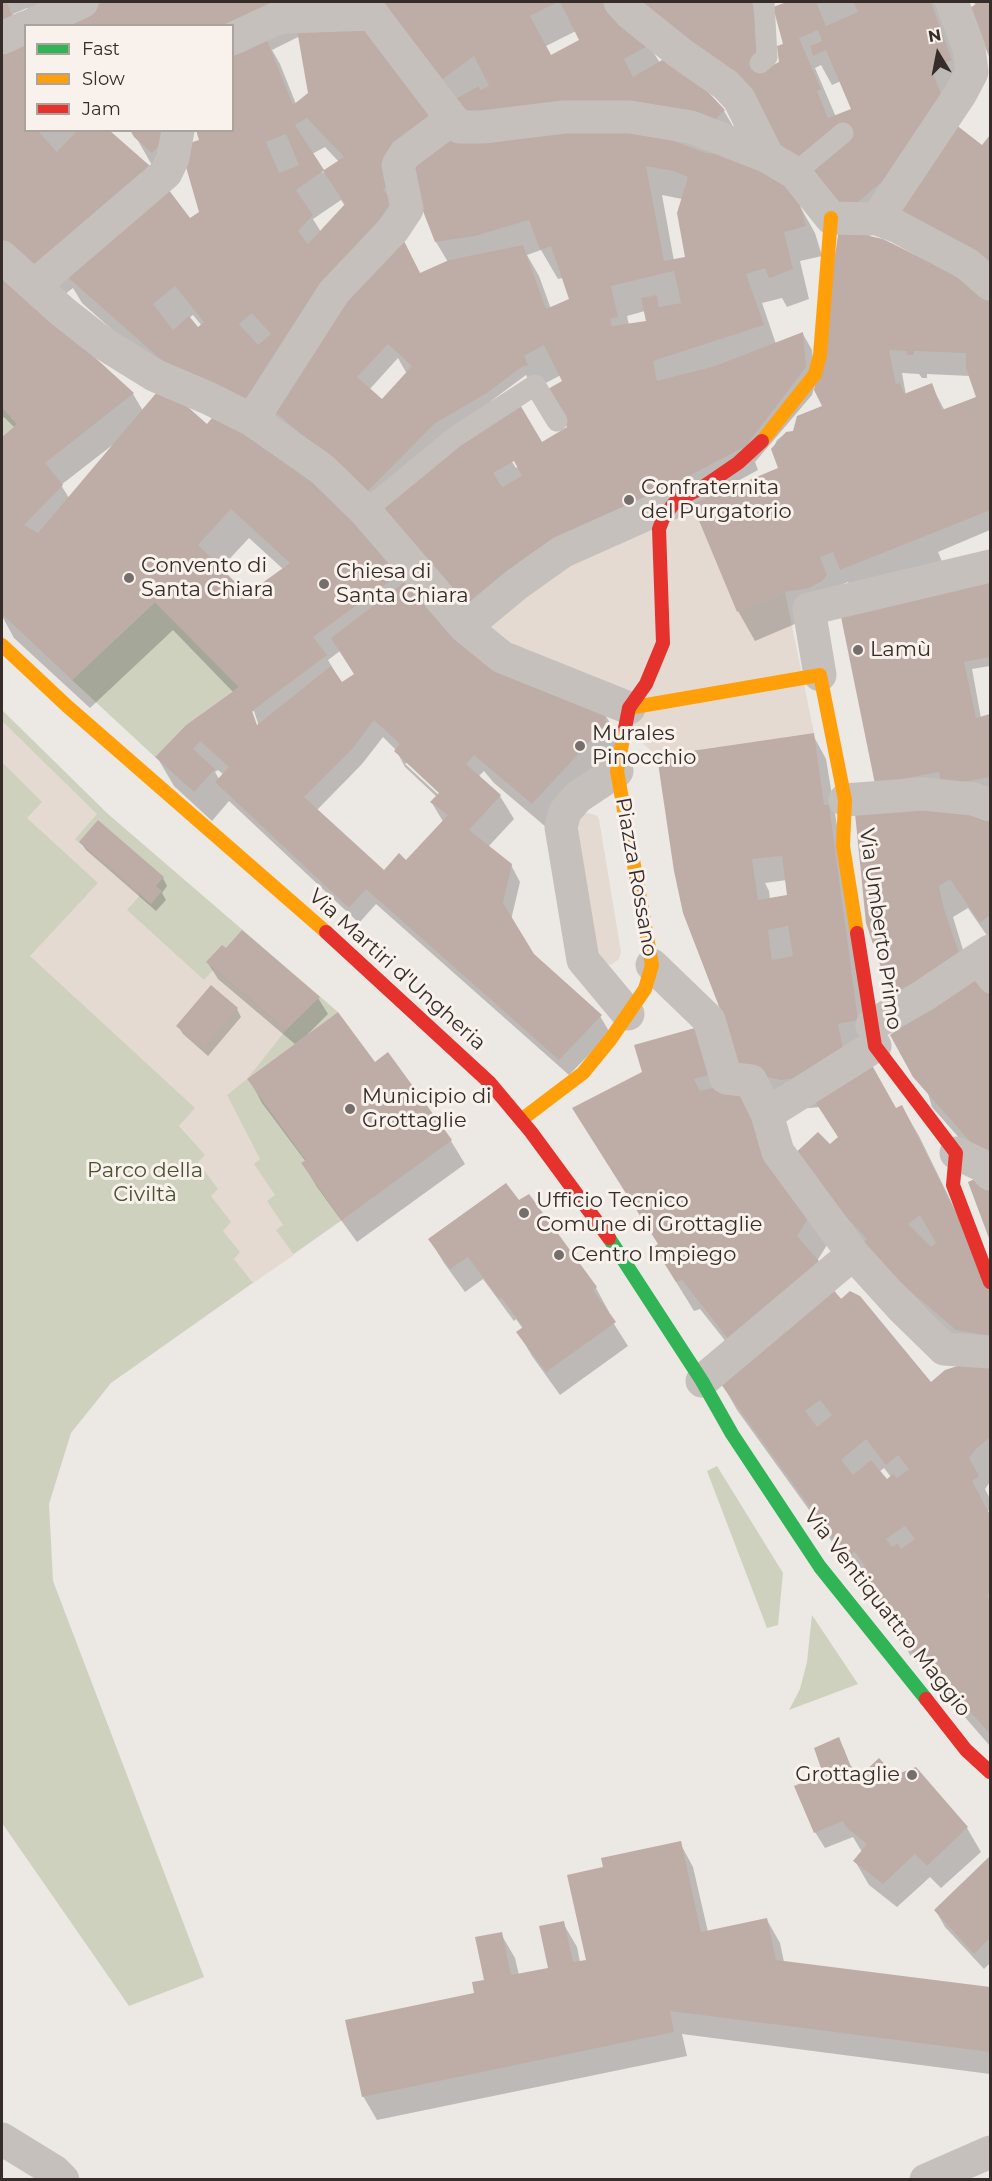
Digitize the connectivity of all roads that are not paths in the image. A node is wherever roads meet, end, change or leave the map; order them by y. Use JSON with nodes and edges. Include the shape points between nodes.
{"nodes":[{"id":1,"x":82,"y":2,"type":"edge"},
{"id":2,"x":620,"y":2,"type":"edge"},
{"id":3,"x":764,"y":2,"type":"edge"},
{"id":4,"x":958,"y":4,"type":"edge"},
{"id":5,"x":367,"y":8,"type":"edge"},
{"id":6,"x":32,"y":24,"type":"edge"},
{"id":7,"x":24,"y":27,"type":"edge"},
{"id":8,"x":2,"y":38,"type":"edge"},
{"id":9,"x":234,"y":38,"type":"edge"},
{"id":10,"x":760,"y":63,"type":"dead end"},
{"id":11,"x":452,"y":119,"type":"junction"},
{"id":12,"x":178,"y":132,"type":"edge"},
{"id":13,"x":843,"y":133,"type":"dead end"},
{"id":14,"x":782,"y":165,"type":"junction"},
{"id":15,"x":831,"y":218,"type":"junction"},
{"id":16,"x":877,"y":219,"type":"junction"},
{"id":17,"x":2,"y":257,"type":"edge"},
{"id":18,"x":990,"y":284,"type":"edge"},
{"id":19,"x":35,"y":285,"type":"junction"},
{"id":20,"x":252,"y":420,"type":"junction"},
{"id":21,"x":557,"y":422,"type":"dead end"},
{"id":22,"x":676,"y":501,"type":"junction"},
{"id":23,"x":365,"y":511,"type":"junction"},
{"id":24,"x":990,"y":566,"type":"edge"},
{"id":25,"x":465,"y":627,"type":"junction"},
{"id":26,"x":2,"y":645,"type":"edge"},
{"id":27,"x":657,"y":661,"type":"junction"},
{"id":28,"x":820,"y":675,"type":"junction"},
{"id":29,"x":701,"y":695,"type":"junction"},
{"id":30,"x":629,"y":708,"type":"junction"},
{"id":31,"x":617,"y":771,"type":"junction"},
{"id":32,"x":845,"y":800,"type":"junction"},
{"id":33,"x":990,"y":805,"type":"edge"},
{"id":34,"x":652,"y":965,"type":"junction"},
{"id":35,"x":985,"y":966,"type":"edge"},
{"id":36,"x":628,"y":1014,"type":"junction"},
{"id":37,"x":874,"y":1036,"type":"junction"},
{"id":38,"x":767,"y":1114,"type":"junction"},
{"id":39,"x":521,"y":1120,"type":"junction"},
{"id":40,"x":956,"y":1153,"type":"junction"},
{"id":41,"x":990,"y":1174,"type":"edge"},
{"id":42,"x":853,"y":1254,"type":"junction"},
{"id":43,"x":990,"y":1282,"type":"edge"},
{"id":44,"x":990,"y":1352,"type":"edge"},
{"id":45,"x":702,"y":1381,"type":"junction"},
{"id":46,"x":990,"y":1772,"type":"edge"},
{"id":47,"x":2,"y":2139,"type":"edge"},
{"id":48,"x":990,"y":2152,"type":"edge"},
{"id":49,"x":63,"y":2180,"type":"edge"},
{"id":50,"x":926,"y":2180,"type":"edge"}],
"edges":[{"from":1,"to":6,"type":"street"},
{"from":2,"to":14,"type":"street","via":[[680,53],[729,83]]},
{"from":3,"to":10,"type":"lane","via":[[767,57]]},
{"from":4,"to":16,"type":"street","via":[[972,72]]},
{"from":5,"to":9,"type":"street","via":[[275,19]]},
{"from":5,"to":11,"type":"street"},
{"from":7,"to":8,"type":"street"},
{"from":11,"to":14,"type":"street","via":[[460,127],[483,127],[564,117],[630,117],[691,128]]},
{"from":11,"to":20,"type":"street","via":[[405,154],[398,165],[407,209],[393,230],[334,292]]},
{"from":12,"to":19,"type":"street","via":[[166,172]]},
{"from":13,"to":14,"type":"lane"},
{"from":14,"to":15,"type":"street"},
{"from":15,"to":16,"type":"street"},
{"from":15,"to":22,"type":"street","via":[[820,356],[815,374],[761,443],[729,469]]},
{"from":16,"to":18,"type":"street","via":[[967,264]]},
{"from":17,"to":19,"type":"street"},
{"from":19,"to":20,"type":"street","via":[[104,344],[154,375]]},
{"from":20,"to":23,"type":"street","via":[[322,469]]},
{"from":21,"to":23,"type":"lane","via":[[536,385],[455,438]]},
{"from":22,"to":25,"type":"street","via":[[562,552]]},
{"from":22,"to":27,"type":"street","via":[[659,529],[663,643]]},
{"from":23,"to":25,"type":"street"},
{"from":24,"to":28,"type":"street","via":[[809,609]]},
{"from":25,"to":30,"type":"street","via":[[502,657]]},
{"from":26,"to":39,"type":"street","name":"Via Martiri d'Ungheria","via":[[362,964],[490,1083]]},
{"from":27,"to":29,"type":"street","via":[[668,684],[681,692]]},
{"from":27,"to":30,"type":"street"},
{"from":28,"to":29,"type":"street"},
{"from":28,"to":32,"type":"street","name":"Via Umberto Primo"},
{"from":29,"to":30,"type":"street"},
{"from":30,"to":31,"type":"street","name":"Piazza Rossano"},
{"from":31,"to":34,"type":"street","name":"Piazza Rossano"},
{"from":31,"to":36,"type":"street","name":"Piazza Rossano","via":[[578,797],[565,812],[561,827],[583,960]]},
{"from":32,"to":33,"type":"street","via":[[923,794]]},
{"from":32,"to":37,"type":"street","name":"Via Umberto Primo","via":[[843,846]]},
{"from":34,"to":36,"type":"street","name":"Piazza Rossano","via":[[645,989]]},
{"from":34,"to":38,"type":"street","via":[[709,1020],[726,1078],[751,1081]]},
{"from":35,"to":37,"type":"street","via":[[923,996]]},
{"from":36,"to":39,"type":"street","name":"Piazza Rossano","via":[[583,1073]]},
{"from":37,"to":38,"type":"street"},
{"from":37,"to":40,"type":"street","name":"Via Umberto Primo"},
{"from":38,"to":42,"type":"street","via":[[778,1152]]},
{"from":39,"to":45,"type":"street","name":"Via Martiri d'Ungheria","via":[[613,1243]]},
{"from":40,"to":41,"type":"street","via":[[983,1166]]},
{"from":40,"to":43,"type":"street","via":[[953,1185]]},
{"from":42,"to":44,"type":"street","via":[[944,1349]]},
{"from":42,"to":45,"type":"street"},
{"from":45,"to":46,"type":"street","name":"Via Ventiquattro Maggio","via":[[732,1434],[820,1567],[966,1750]]},
{"from":47,"to":49,"type":"street"},
{"from":48,"to":50,"type":"street"}]}
